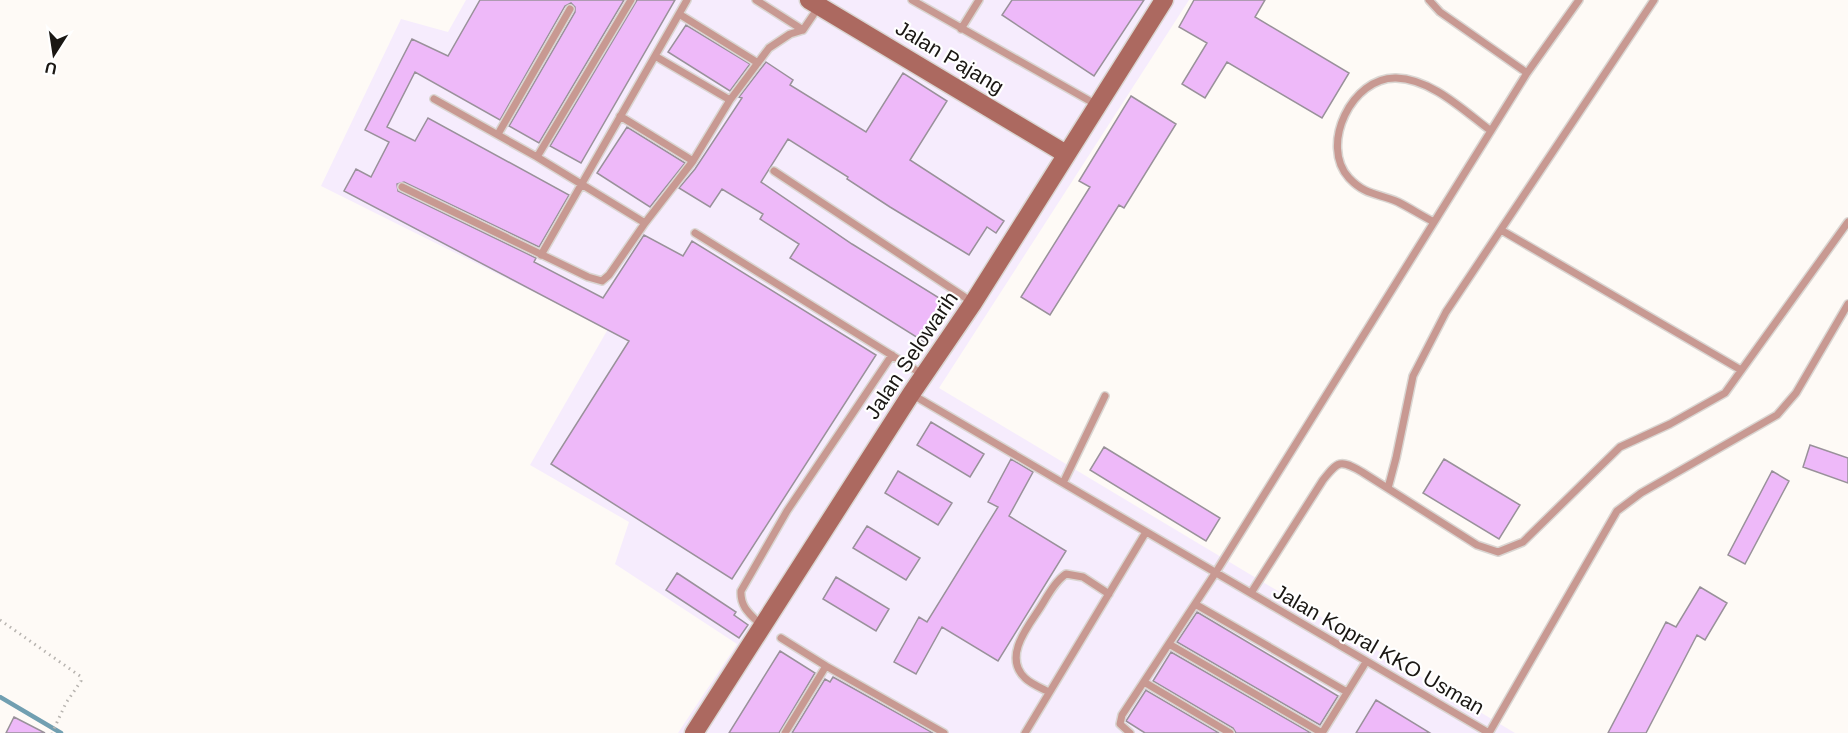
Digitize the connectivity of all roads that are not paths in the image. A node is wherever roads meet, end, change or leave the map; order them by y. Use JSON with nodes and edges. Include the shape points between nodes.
{"nodes":[{"id":1,"x":631,"y":0,"type":"edge"},
{"id":2,"x":687,"y":0,"type":"edge"},
{"id":3,"x":756,"y":0,"type":"edge"},
{"id":4,"x":912,"y":0,"type":"edge"},
{"id":5,"x":979,"y":0,"type":"edge"},
{"id":6,"x":1164,"y":0,"type":"edge"},
{"id":7,"x":1429,"y":0,"type":"edge"},
{"id":8,"x":1579,"y":0,"type":"edge"},
{"id":9,"x":1654,"y":0,"type":"edge"},
{"id":10,"x":815,"y":3,"type":"edge"},
{"id":11,"x":570,"y":9,"type":"dead end"},
{"id":12,"x":680,"y":14,"type":"junction"},
{"id":13,"x":803,"y":30,"type":"junction"},
{"id":14,"x":961,"y":30,"type":"junction"},
{"id":15,"x":655,"y":56,"type":"junction"},
{"id":16,"x":758,"y":63,"type":"junction"},
{"id":17,"x":1527,"y":73,"type":"junction"},
{"id":18,"x":434,"y":99,"type":"dead end"},
{"id":19,"x":730,"y":100,"type":"junction"},
{"id":20,"x":1097,"y":105,"type":"junction"},
{"id":21,"x":620,"y":116,"type":"junction"},
{"id":22,"x":1491,"y":131,"type":"junction"},
{"id":23,"x":498,"y":134,"type":"junction"},
{"id":24,"x":1066,"y":154,"type":"junction"},
{"id":25,"x":537,"y":157,"type":"junction"},
{"id":26,"x":693,"y":160,"type":"junction"},
{"id":27,"x":774,"y":171,"type":"dead end"},
{"id":28,"x":580,"y":184,"type":"junction"},
{"id":29,"x":402,"y":187,"type":"dead end"},
{"id":30,"x":1434,"y":222,"type":"junction"},
{"id":31,"x":1848,"y":222,"type":"edge"},
{"id":32,"x":645,"y":223,"type":"junction"},
{"id":33,"x":1501,"y":230,"type":"junction"},
{"id":34,"x":695,"y":233,"type":"dead end"},
{"id":35,"x":541,"y":255,"type":"junction"},
{"id":36,"x":973,"y":303,"type":"junction"},
{"id":37,"x":1848,"y":304,"type":"edge"},
{"id":38,"x":892,"y":355,"type":"junction"},
{"id":39,"x":1741,"y":370,"type":"junction"},
{"id":40,"x":924,"y":375,"type":"junction"},
{"id":41,"x":911,"y":394,"type":"junction"},
{"id":42,"x":1105,"y":396,"type":"dead end"},
{"id":43,"x":1063,"y":483,"type":"junction"},
{"id":44,"x":1388,"y":489,"type":"junction"},
{"id":45,"x":1146,"y":532,"type":"junction"},
{"id":46,"x":1216,"y":572,"type":"junction"},
{"id":47,"x":1251,"y":593,"type":"junction"},
{"id":48,"x":1109,"y":594,"type":"junction"},
{"id":49,"x":1195,"y":604,"type":"junction"},
{"id":50,"x":762,"y":626,"type":"junction"},
{"id":51,"x":781,"y":638,"type":"dead end"},
{"id":52,"x":1169,"y":644,"type":"junction"},
{"id":53,"x":1366,"y":662,"type":"junction"},
{"id":54,"x":826,"y":666,"type":"junction"},
{"id":55,"x":1144,"y":682,"type":"junction"},
{"id":56,"x":1049,"y":692,"type":"junction"},
{"id":57,"x":1347,"y":692,"type":"junction"},
{"id":58,"x":694,"y":733,"type":"edge"},
{"id":59,"x":785,"y":733,"type":"edge"},
{"id":60,"x":944,"y":733,"type":"edge"},
{"id":61,"x":1025,"y":733,"type":"edge"},
{"id":62,"x":1130,"y":733,"type":"edge"},
{"id":63,"x":1230,"y":733,"type":"edge"},
{"id":64,"x":1322,"y":733,"type":"edge"},
{"id":65,"x":1489,"y":733,"type":"edge"}],
"edges":[{"from":1,"to":25,"type":"lane"},
{"from":2,"to":12,"type":"lane"},
{"from":3,"to":13,"type":"lane"},
{"from":4,"to":14,"type":"lane"},
{"from":5,"to":14,"type":"lane"},
{"from":6,"to":20,"type":"main road","name":"Jalan Selowarih"},
{"from":7,"to":17,"type":"lane","via":[[1440,12]]},
{"from":8,"to":17,"type":"lane"},
{"from":9,"to":33,"type":"lane"},
{"from":10,"to":13,"type":"lane"},
{"from":10,"to":24,"type":"main road","name":"Jalan Pajang"},
{"from":11,"to":23,"type":"lane"},
{"from":12,"to":15,"type":"lane"},
{"from":12,"to":16,"type":"lane"},
{"from":13,"to":16,"type":"lane","via":[[779,40]]},
{"from":14,"to":20,"type":"lane"},
{"from":15,"to":19,"type":"lane"},
{"from":15,"to":21,"type":"lane"},
{"from":16,"to":19,"type":"lane"},
{"from":17,"to":22,"type":"lane"},
{"from":18,"to":23,"type":"lane"},
{"from":19,"to":26,"type":"lane"},
{"from":20,"to":24,"type":"main road","name":"Jalan Selowarih"},
{"from":21,"to":26,"type":"lane"},
{"from":21,"to":28,"type":"lane"},
{"from":22,"to":30,"type":"lane"},
{"from":22,"to":30,"type":"lane","via":[[1421,83],[1395,78],[1370,85],[1354,100],[1337,145],[1348,177],[1363,190],[1397,201]]},
{"from":23,"to":25,"type":"lane"},
{"from":24,"to":36,"type":"main road","name":"Jalan Selowarih"},
{"from":25,"to":28,"type":"lane"},
{"from":26,"to":32,"type":"lane"},
{"from":27,"to":36,"type":"lane"},
{"from":28,"to":32,"type":"lane"},
{"from":28,"to":35,"type":"lane"},
{"from":29,"to":35,"type":"lane"},
{"from":30,"to":46,"type":"lane"},
{"from":31,"to":39,"type":"lane"},
{"from":32,"to":35,"type":"lane","via":[[602,281]]},
{"from":33,"to":39,"type":"lane"},
{"from":33,"to":44,"type":"lane","via":[[1446,312],[1413,376]]},
{"from":34,"to":38,"type":"lane"},
{"from":36,"to":40,"type":"main road","name":"Jalan Selowarih"},
{"from":37,"to":65,"type":"lane","name":"Jalan Kopral KKO Usman","via":[[1796,393],[1777,415],[1641,493],[1617,512]]},
{"from":38,"to":40,"type":"lane"},
{"from":38,"to":50,"type":"lane","via":[[787,511],[741,591],[743,606]]},
{"from":39,"to":44,"type":"lane","via":[[1725,393],[1620,447],[1523,542],[1498,552],[1477,545]]},
{"from":40,"to":41,"type":"main road","name":"Jalan Selowarih"},
{"from":41,"to":43,"type":"lane","name":"Jalan Kopral KKO Usman"},
{"from":41,"to":50,"type":"main road","name":"Jalan Selowarih"},
{"from":42,"to":43,"type":"lane"},
{"from":43,"to":45,"type":"lane","name":"Jalan Kopral KKO Usman"},
{"from":44,"to":47,"type":"lane","via":[[1348,464],[1336,464]]},
{"from":45,"to":46,"type":"lane","name":"Jalan Kopral KKO Usman"},
{"from":45,"to":48,"type":"lane"},
{"from":46,"to":47,"type":"lane","name":"Jalan Kopral KKO Usman"},
{"from":46,"to":49,"type":"lane"},
{"from":47,"to":53,"type":"lane","name":"Jalan Kopral KKO Usman"},
{"from":48,"to":56,"type":"lane"},
{"from":48,"to":56,"type":"lane","via":[[1076,574],[1066,574],[1021,636],[1016,663],[1021,673]]},
{"from":49,"to":52,"type":"lane"},
{"from":49,"to":57,"type":"lane"},
{"from":50,"to":58,"type":"main road","name":"Jalan Selowarih"},
{"from":51,"to":54,"type":"lane"},
{"from":52,"to":55,"type":"lane"},
{"from":52,"to":64,"type":"lane"},
{"from":53,"to":57,"type":"lane"},
{"from":53,"to":65,"type":"lane","name":"Jalan Kopral KKO Usman"},
{"from":54,"to":59,"type":"lane"},
{"from":54,"to":60,"type":"lane"},
{"from":55,"to":62,"type":"lane","via":[[1122,715],[1120,724]]},
{"from":55,"to":63,"type":"lane"},
{"from":56,"to":61,"type":"lane"},
{"from":57,"to":64,"type":"lane"}]}
